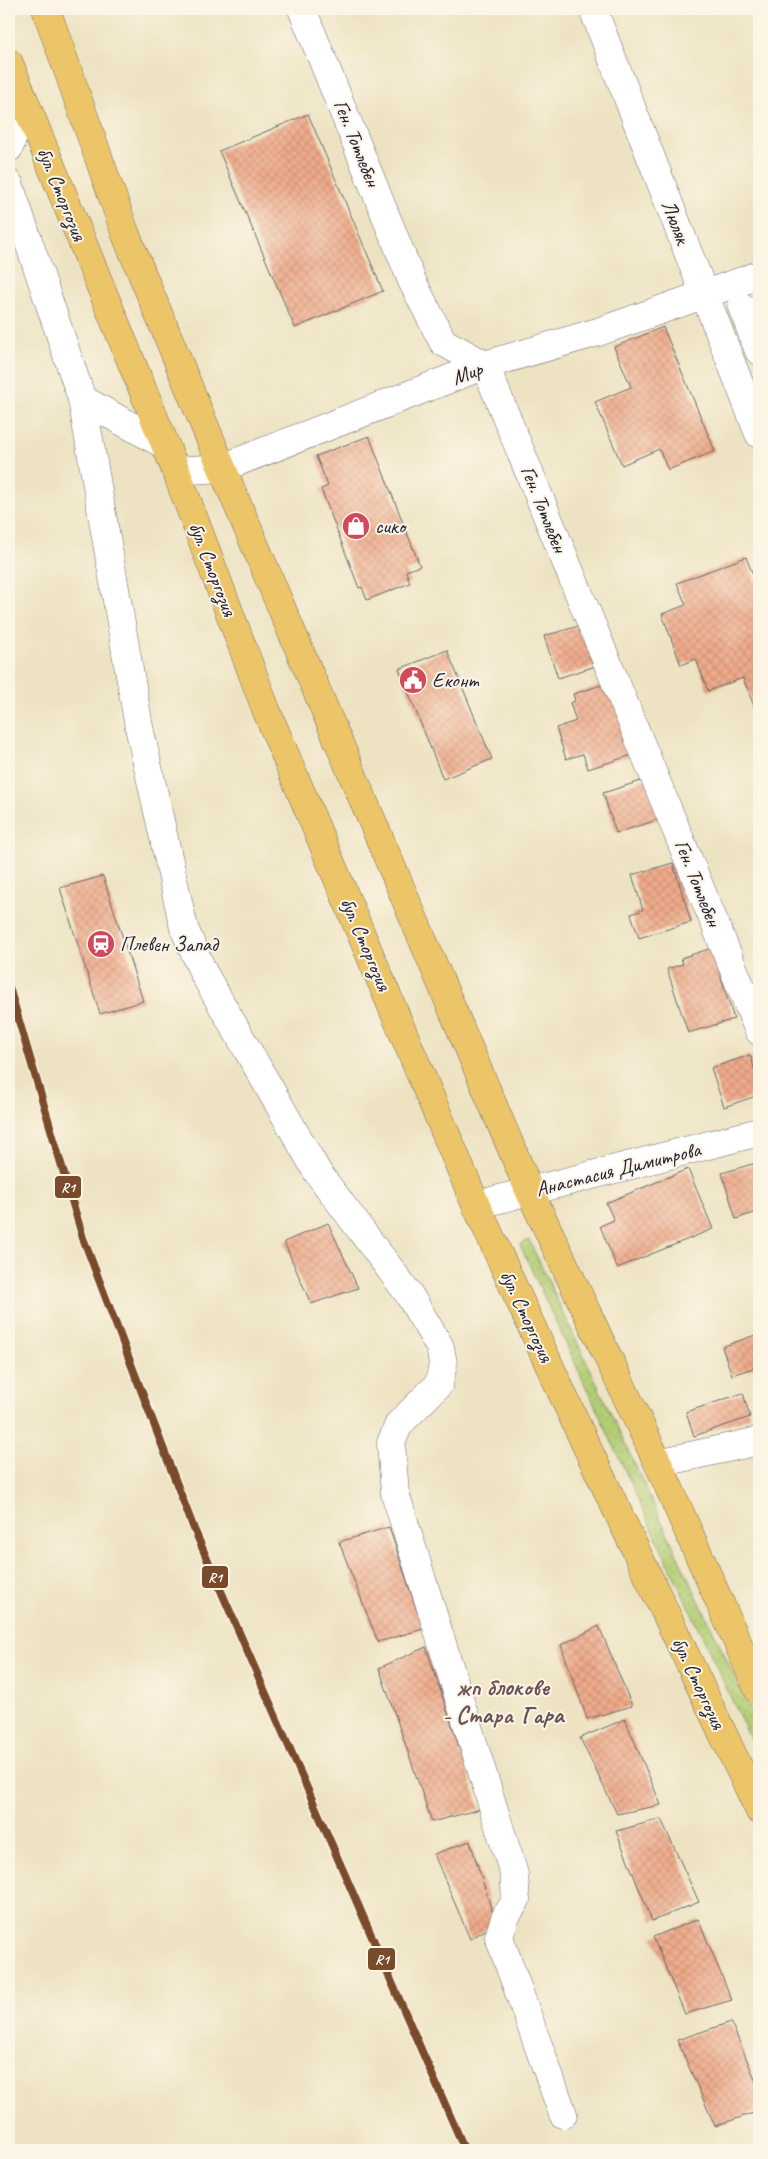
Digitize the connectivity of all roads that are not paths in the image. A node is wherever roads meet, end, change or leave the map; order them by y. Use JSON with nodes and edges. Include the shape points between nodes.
{"nodes":[{"id":1,"x":46,"y":9,"type":"edge"},
{"id":2,"x":302,"y":9,"type":"edge"},
{"id":3,"x":593,"y":9,"type":"edge"},
{"id":4,"x":9,"y":63,"type":"edge"},
{"id":5,"x":25,"y":104,"type":"junction"},
{"id":6,"x":9,"y":148,"type":"edge"},
{"id":7,"x":9,"y":184,"type":"edge"},
{"id":8,"x":759,"y":275,"type":"edge"},
{"id":9,"x":704,"y":294,"type":"junction"},
{"id":10,"x":742,"y":307,"type":"dead end"},
{"id":11,"x":759,"y":351,"type":"edge"},
{"id":12,"x":485,"y":365,"type":"junction"},
{"id":13,"x":82,"y":399,"type":"junction"},
{"id":14,"x":759,"y":434,"type":"edge"},
{"id":15,"x":165,"y":445,"type":"junction"},
{"id":16,"x":222,"y":468,"type":"junction"},
{"id":17,"x":176,"y":471,"type":"junction"},
{"id":18,"x":759,"y":1031,"type":"edge"},
{"id":19,"x":759,"y":1132,"type":"edge"},
{"id":20,"x":530,"y":1192,"type":"junction"},
{"id":21,"x":476,"y":1205,"type":"junction"},
{"id":22,"x":759,"y":1442,"type":"edge"},
{"id":23,"x":658,"y":1464,"type":"junction"},
{"id":24,"x":759,"y":1692,"type":"edge"},
{"id":25,"x":759,"y":1810,"type":"edge"},
{"id":26,"x":563,"y":2114,"type":"dead end"}],
"edges":[{"from":1,"to":16,"type":"main road","via":[[126,235]]},
{"from":2,"to":12,"type":"street","name":"Ген. Тотлебен","via":[[412,281],[443,342]]},
{"from":3,"to":9,"type":"street","name":"Люляк"},
{"from":4,"to":5,"type":"main road","name":"бул. Сторгозия"},
{"from":5,"to":6,"type":"street"},
{"from":5,"to":15,"type":"main road","name":"бул. Сторгозия"},
{"from":7,"to":13,"type":"street"},
{"from":8,"to":9,"type":"street","name":"Мир"},
{"from":9,"to":12,"type":"street","name":"Мир","via":[[598,332]]},
{"from":9,"to":14,"type":"street","name":"Люляк"},
{"from":10,"to":11,"type":"street"},
{"from":12,"to":16,"type":"street","name":"Мир"},
{"from":12,"to":18,"type":"street","name":"Ген. Тотлебен"},
{"from":13,"to":15,"type":"street"},
{"from":13,"to":26,"type":"street","via":[[139,727],[184,928],[203,972],[318,1173],[408,1293],[440,1347],[443,1364],[439,1384],[399,1424],[391,1443],[395,1493],[514,1874],[516,1900],[504,1918],[499,1937]]},
{"from":15,"to":17,"type":"main road","name":"бул. Сторгозия"},
{"from":16,"to":17,"type":"street","name":"Мир"},
{"from":16,"to":20,"type":"main road"},
{"from":17,"to":21,"type":"main road","name":"бул. Сторгозия","via":[[267,712]]},
{"from":19,"to":20,"type":"street","name":"Анастасия Димитрова"},
{"from":20,"to":21,"type":"street","name":"Анастасия Димитрова"},
{"from":20,"to":23,"type":"main road"},
{"from":21,"to":25,"type":"main road","name":"бул. Сторгозия"},
{"from":22,"to":23,"type":"street"},
{"from":23,"to":24,"type":"main road"}]}
